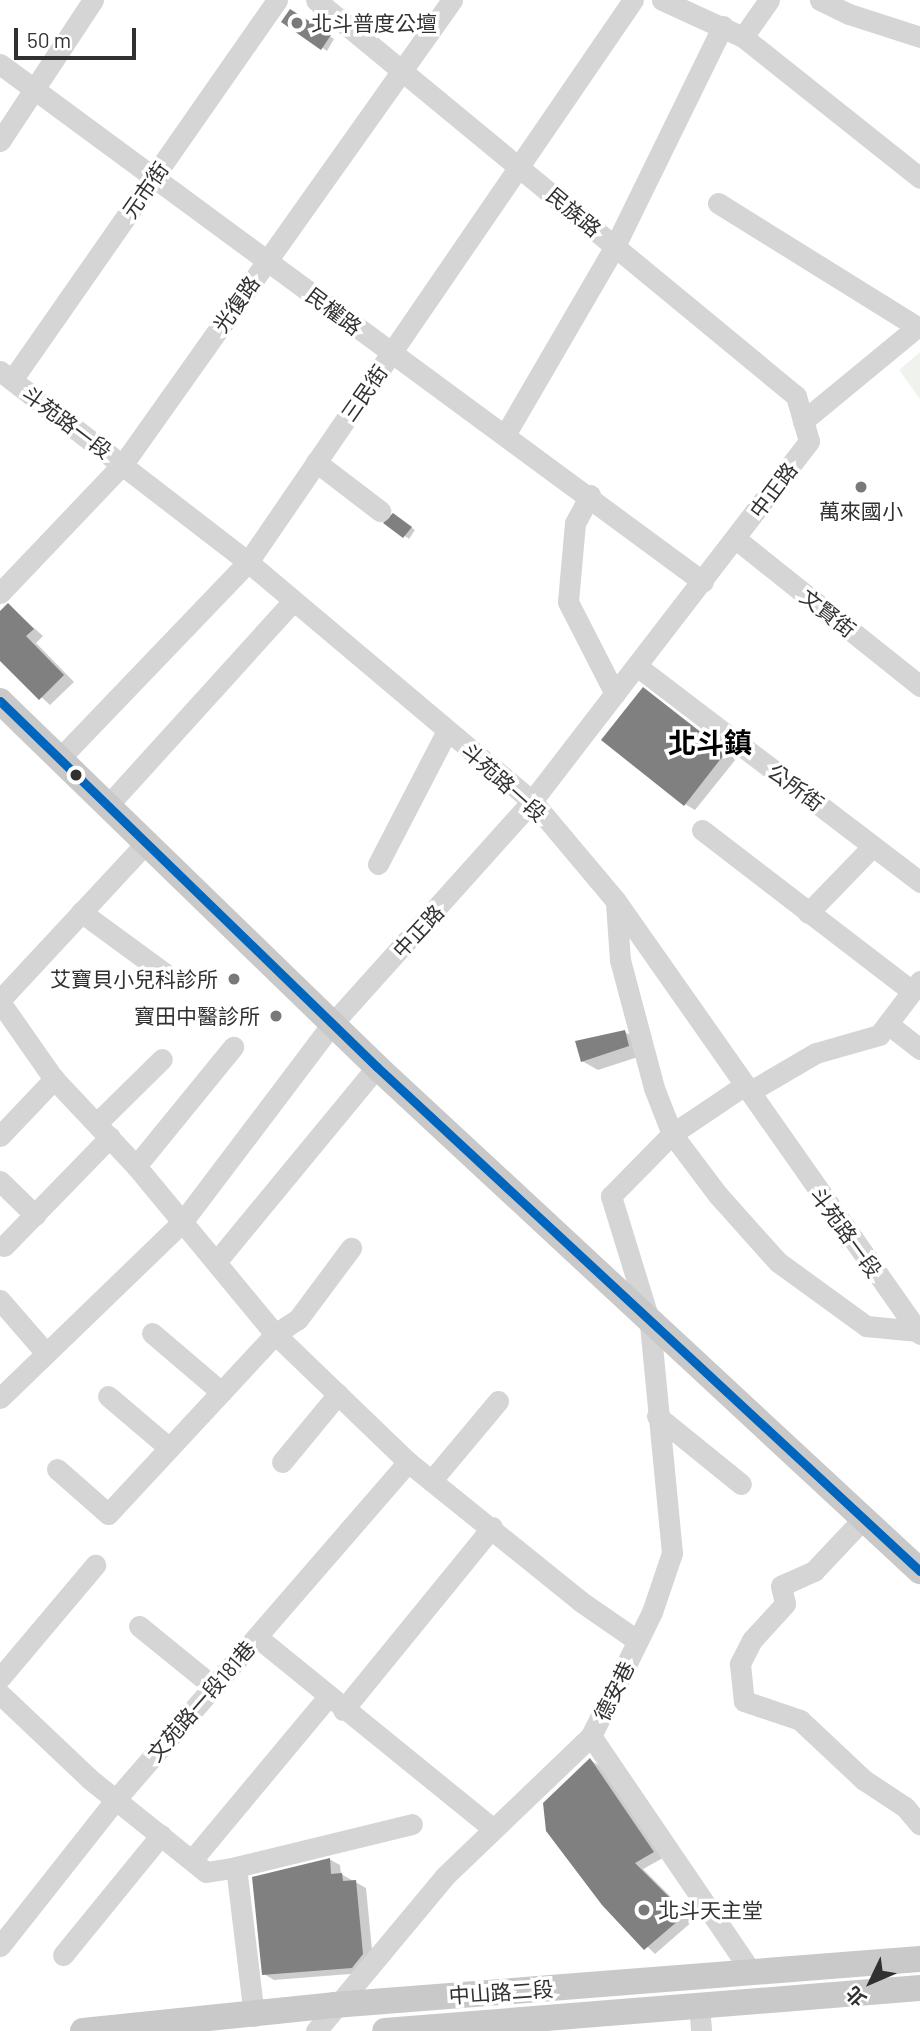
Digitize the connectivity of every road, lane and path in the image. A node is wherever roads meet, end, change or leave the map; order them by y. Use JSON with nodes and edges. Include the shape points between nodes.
{"nodes":[{"id":1,"x":93,"y":0,"type":"edge"},
{"id":2,"x":277,"y":0,"type":"edge"},
{"id":3,"x":316,"y":0,"type":"edge"},
{"id":4,"x":452,"y":0,"type":"edge"},
{"id":5,"x":633,"y":0,"type":"edge"},
{"id":6,"x":662,"y":0,"type":"edge"},
{"id":7,"x":769,"y":0,"type":"edge"},
{"id":8,"x":820,"y":0,"type":"edge"},
{"id":9,"x":723,"y":26,"type":"junction"},
{"id":10,"x":743,"y":37,"type":"junction"},
{"id":11,"x":920,"y":37,"type":"edge"},
{"id":12,"x":0,"y":64,"type":"edge"},
{"id":13,"x":402,"y":70,"type":"junction"},
{"id":14,"x":34,"y":89,"type":"junction"},
{"id":15,"x":0,"y":141,"type":"edge"},
{"id":16,"x":517,"y":165,"type":"junction"},
{"id":17,"x":154,"y":178,"type":"junction"},
{"id":18,"x":920,"y":178,"type":"edge"},
{"id":19,"x":718,"y":203,"type":"dead end"},
{"id":20,"x":615,"y":246,"type":"junction"},
{"id":21,"x":267,"y":260,"type":"junction"},
{"id":22,"x":391,"y":355,"type":"junction"},
{"id":23,"x":6,"y":375,"type":"edge"},
{"id":24,"x":806,"y":431,"type":"junction"},
{"id":25,"x":506,"y":435,"type":"junction"},
{"id":26,"x":316,"y":462,"type":"junction"},
{"id":27,"x":123,"y":464,"type":"junction"},
{"id":28,"x":590,"y":495,"type":"junction"},
{"id":29,"x":380,"y":511,"type":"dead end"},
{"id":30,"x":736,"y":540,"type":"junction"},
{"id":31,"x":248,"y":562,"type":"junction"},
{"id":32,"x":703,"y":582,"type":"junction"},
{"id":33,"x":0,"y":593,"type":"edge"},
{"id":34,"x":293,"y":601,"type":"junction"},
{"id":35,"x":638,"y":667,"type":"junction"},
{"id":36,"x":920,"y":686,"type":"edge"},
{"id":37,"x":615,"y":694,"type":"junction"},
{"id":38,"x":0,"y":701,"type":"edge"},
{"id":39,"x":447,"y":731,"type":"junction"},
{"id":40,"x":61,"y":757,"type":"junction"},
{"id":41,"x":532,"y":802,"type":"junction"},
{"id":42,"x":110,"y":803,"type":"junction"},
{"id":43,"x":702,"y":830,"type":"dead end"},
{"id":44,"x":148,"y":841,"type":"junction"},
{"id":45,"x":873,"y":846,"type":"junction"},
{"id":46,"x":379,"y":864,"type":"dead end"},
{"id":47,"x":920,"y":882,"type":"edge"},
{"id":48,"x":616,"y":901,"type":"junction"},
{"id":49,"x":82,"y":912,"type":"junction"},
{"id":50,"x":808,"y":913,"type":"junction"},
{"id":51,"x":174,"y":980,"type":"dead end"},
{"id":52,"x":916,"y":986,"type":"edge"},
{"id":53,"x":0,"y":1001,"type":"edge"},
{"id":54,"x":333,"y":1023,"type":"junction"},
{"id":55,"x":888,"y":1024,"type":"junction"},
{"id":56,"x":233,"y":1047,"type":"dead end"},
{"id":57,"x":920,"y":1049,"type":"edge"},
{"id":58,"x":162,"y":1059,"type":"dead end"},
{"id":59,"x":377,"y":1067,"type":"junction"},
{"id":60,"x":54,"y":1079,"type":"junction"},
{"id":61,"x":742,"y":1087,"type":"junction"},
{"id":62,"x":103,"y":1130,"type":"junction"},
{"id":63,"x":672,"y":1134,"type":"junction"},
{"id":64,"x":0,"y":1136,"type":"edge"},
{"id":65,"x":136,"y":1166,"type":"junction"},
{"id":66,"x":0,"y":1181,"type":"edge"},
{"id":67,"x":35,"y":1214,"type":"junction"},
{"id":68,"x":183,"y":1221,"type":"junction"},
{"id":69,"x":4,"y":1246,"type":"dead end"},
{"id":70,"x":351,"y":1248,"type":"dead end"},
{"id":71,"x":217,"y":1262,"type":"junction"},
{"id":72,"x":0,"y":1300,"type":"edge"},
{"id":73,"x":650,"y":1323,"type":"junction"},
{"id":74,"x":919,"y":1332,"type":"edge"},
{"id":75,"x":152,"y":1333,"type":"dead end"},
{"id":76,"x":275,"y":1334,"type":"junction"},
{"id":77,"x":44,"y":1351,"type":"junction"},
{"id":78,"x":220,"y":1392,"type":"junction"},
{"id":79,"x":338,"y":1394,"type":"junction"},
{"id":80,"x":108,"y":1396,"type":"dead end"},
{"id":81,"x":0,"y":1398,"type":"edge"},
{"id":82,"x":498,"y":1401,"type":"dead end"},
{"id":83,"x":657,"y":1416,"type":"junction"},
{"id":84,"x":169,"y":1448,"type":"junction"},
{"id":85,"x":282,"y":1462,"type":"dead end"},
{"id":86,"x":408,"y":1462,"type":"junction"},
{"id":87,"x":57,"y":1469,"type":"dead end"},
{"id":88,"x":432,"y":1480,"type":"junction"},
{"id":89,"x":741,"y":1484,"type":"dead end"},
{"id":90,"x":862,"y":1520,"type":"junction"},
{"id":91,"x":492,"y":1527,"type":"junction"},
{"id":92,"x":915,"y":1560,"type":"edge"},
{"id":93,"x":95,"y":1564,"type":"dead end"},
{"id":94,"x":139,"y":1626,"type":"dead end"},
{"id":95,"x":257,"y":1637,"type":"junction"},
{"id":96,"x":638,"y":1641,"type":"junction"},
{"id":97,"x":0,"y":1678,"type":"edge"},
{"id":98,"x":214,"y":1687,"type":"junction"},
{"id":99,"x":0,"y":1694,"type":"edge"},
{"id":100,"x":335,"y":1703,"type":"junction"},
{"id":101,"x":591,"y":1736,"type":"junction"},
{"id":102,"x":116,"y":1799,"type":"junction"},
{"id":103,"x":412,"y":1824,"type":"dead end"},
{"id":104,"x":920,"y":1825,"type":"edge"},
{"id":105,"x":493,"y":1829,"type":"junction"},
{"id":106,"x":161,"y":1835,"type":"junction"},
{"id":107,"x":192,"y":1860,"type":"junction"},
{"id":108,"x":236,"y":1867,"type":"junction"},
{"id":109,"x":0,"y":1946,"type":"edge"},
{"id":110,"x":63,"y":1955,"type":"dead end"},
{"id":111,"x":920,"y":1959,"type":"edge"},
{"id":112,"x":752,"y":1973,"type":"junction"},
{"id":113,"x":920,"y":1988,"type":"edge"},
{"id":114,"x":334,"y":2005,"type":"junction"},
{"id":115,"x":254,"y":2016,"type":"junction"},
{"id":116,"x":700,"y":2019,"type":"edge"},
{"id":117,"x":83,"y":2031,"type":"edge"},
{"id":118,"x":316,"y":2031,"type":"edge"},
{"id":119,"x":385,"y":2031,"type":"edge"}],
"edges":[{"from":1,"to":14,"type":"street"},
{"from":2,"to":17,"type":"street","name":"元市街"},
{"from":3,"to":13,"type":"street","name":"民族路","via":[[347,36]]},
{"from":4,"to":13,"type":"street","name":"光復路"},
{"from":5,"to":16,"type":"street","name":"三民街"},
{"from":6,"to":9,"type":"street"},
{"from":7,"to":10,"type":"street"},
{"from":8,"to":11,"type":"street","via":[[849,15]]},
{"from":9,"to":10,"type":"street"},
{"from":9,"to":20,"type":"street"},
{"from":10,"to":18,"type":"street"},
{"from":12,"to":14,"type":"street","name":"民權路"},
{"from":13,"to":16,"type":"street","name":"民族路"},
{"from":13,"to":21,"type":"street","name":"光復路"},
{"from":14,"to":15,"type":"street"},
{"from":14,"to":17,"type":"street","name":"民權路"},
{"from":16,"to":20,"type":"street","name":"民族路"},
{"from":16,"to":22,"type":"street","name":"三民街"},
{"from":17,"to":21,"type":"street","name":"民權路"},
{"from":17,"to":23,"type":"street","name":"元市街"},
{"from":19,"to":24,"type":"street","name":"中正路","via":[[917,327]]},
{"from":20,"to":24,"type":"street","name":"民族路","via":[[796,396]]},
{"from":20,"to":25,"type":"street"},
{"from":21,"to":22,"type":"street","name":"民權路"},
{"from":21,"to":27,"type":"street","name":"光復路"},
{"from":22,"to":25,"type":"street","name":"民權路"},
{"from":22,"to":26,"type":"street","name":"三民街"},
{"from":23,"to":27,"type":"street","name":"斗苑路一段"},
{"from":24,"to":30,"type":"street","name":"中正路"},
{"from":25,"to":28,"type":"street","name":"民權路"},
{"from":26,"to":29,"type":"street"},
{"from":26,"to":31,"type":"street","name":"三民街"},
{"from":27,"to":31,"type":"street","name":"斗苑路一段"},
{"from":27,"to":33,"type":"street","name":"光復路"},
{"from":28,"to":32,"type":"street","name":"民權路"},
{"from":28,"to":37,"type":"street","via":[[575,523],[568,602]]},
{"from":30,"to":32,"type":"street","name":"中正路"},
{"from":30,"to":36,"type":"street","name":"文賢街"},
{"from":31,"to":34,"type":"street","name":"斗苑路一段"},
{"from":31,"to":40,"type":"street","name":"三民街"},
{"from":32,"to":35,"type":"street","name":"中正路"},
{"from":34,"to":39,"type":"street","name":"斗苑路一段"},
{"from":34,"to":42,"type":"street"},
{"from":35,"to":37,"type":"street","name":"中正路"},
{"from":35,"to":45,"type":"street","name":"公所街"},
{"from":37,"to":41,"type":"street","name":"中正路"},
{"from":38,"to":40,"type":"main road"},
{"from":39,"to":41,"type":"street","name":"斗苑路一段"},
{"from":39,"to":46,"type":"street"},
{"from":40,"to":42,"type":"main road"},
{"from":41,"to":48,"type":"street","name":"斗苑路一段"},
{"from":41,"to":54,"type":"street","name":"中正路"},
{"from":42,"to":44,"type":"main road"},
{"from":43,"to":50,"type":"street"},
{"from":44,"to":49,"type":"street"},
{"from":44,"to":54,"type":"main road"},
{"from":45,"to":47,"type":"street","name":"公所街"},
{"from":45,"to":50,"type":"street"},
{"from":48,"to":61,"type":"street","name":"斗苑路一段"},
{"from":48,"to":63,"type":"street","via":[[620,960],[654,1088]]},
{"from":49,"to":51,"type":"street"},
{"from":49,"to":53,"type":"street"},
{"from":50,"to":52,"type":"street"},
{"from":52,"to":55,"type":"street"},
{"from":53,"to":60,"type":"street"},
{"from":54,"to":59,"type":"main road"},
{"from":54,"to":68,"type":"street","name":"中正路"},
{"from":55,"to":57,"type":"street"},
{"from":55,"to":61,"type":"street","via":[[878,1035],[816,1053],[756,1088]]},
{"from":56,"to":65,"type":"street"},
{"from":58,"to":62,"type":"street"},
{"from":59,"to":71,"type":"street"},
{"from":59,"to":73,"type":"main road"},
{"from":60,"to":62,"type":"street"},
{"from":60,"to":64,"type":"street"},
{"from":61,"to":63,"type":"street"},
{"from":61,"to":74,"type":"street","name":"斗苑路一段"},
{"from":62,"to":65,"type":"street"},
{"from":62,"to":67,"type":"street"},
{"from":63,"to":73,"type":"street","name":"德安巷","via":[[611,1196]]},
{"from":63,"to":74,"type":"street","via":[[778,1262],[866,1326]]},
{"from":65,"to":68,"type":"street"},
{"from":66,"to":67,"type":"street"},
{"from":67,"to":69,"type":"street"},
{"from":68,"to":71,"type":"street"},
{"from":68,"to":77,"type":"street","name":"中正路"},
{"from":70,"to":76,"type":"street","via":[[298,1319]]},
{"from":71,"to":76,"type":"street"},
{"from":72,"to":77,"type":"street"},
{"from":73,"to":83,"type":"street","name":"德安巷"},
{"from":73,"to":90,"type":"main road"},
{"from":75,"to":78,"type":"street"},
{"from":76,"to":78,"type":"street"},
{"from":76,"to":79,"type":"street"},
{"from":77,"to":81,"type":"street","name":"中正路"},
{"from":78,"to":84,"type":"street"},
{"from":79,"to":85,"type":"street"},
{"from":79,"to":86,"type":"street"},
{"from":80,"to":84,"type":"street"},
{"from":82,"to":88,"type":"street"},
{"from":83,"to":89,"type":"street"},
{"from":83,"to":96,"type":"street","name":"德安巷","via":[[672,1553]]},
{"from":84,"to":87,"type":"street","via":[[108,1514]]},
{"from":86,"to":88,"type":"street"},
{"from":86,"to":95,"type":"street","name":"文苑路一段181巷"},
{"from":88,"to":91,"type":"street"},
{"from":90,"to":92,"type":"main road"},
{"from":90,"to":104,"type":"street","via":[[814,1572],[781,1586],[785,1604],[752,1640],[740,1664],[744,1701],[800,1720],[864,1780],[905,1807]]},
{"from":91,"to":96,"type":"street","via":[[580,1601]]},
{"from":91,"to":100,"type":"street"},
{"from":93,"to":97,"type":"street"},
{"from":94,"to":98,"type":"street"},
{"from":95,"to":98,"type":"street","name":"文苑路一段181巷"},
{"from":95,"to":100,"type":"street"},
{"from":96,"to":101,"type":"street","name":"德安巷"},
{"from":98,"to":102,"type":"street","name":"文苑路一段181巷"},
{"from":99,"to":102,"type":"street"},
{"from":100,"to":105,"type":"street"},
{"from":100,"to":107,"type":"street"},
{"from":101,"to":105,"type":"street","name":"德安巷"},
{"from":101,"to":112,"type":"street"},
{"from":102,"to":106,"type":"street"},
{"from":102,"to":109,"type":"street","name":"文苑路一段181巷"},
{"from":103,"to":108,"type":"street"},
{"from":105,"to":114,"type":"street","name":"德安巷","via":[[445,1876]]},
{"from":106,"to":107,"type":"street"},
{"from":106,"to":110,"type":"street"},
{"from":107,"to":108,"type":"street","via":[[206,1872]]},
{"from":108,"to":115,"type":"street"},
{"from":111,"to":112,"type":"main road","name":"中山路二段"},
{"from":112,"to":114,"type":"main road","name":"中山路二段"},
{"from":113,"to":116,"type":"main road","name":"中山路二段"},
{"from":114,"to":115,"type":"main road","name":"中山路二段"},
{"from":114,"to":118,"type":"street","name":"德安巷"},
{"from":115,"to":117,"type":"main road","name":"中山路二段"},
{"from":116,"to":119,"type":"main road","name":"中山路二段"}]}
